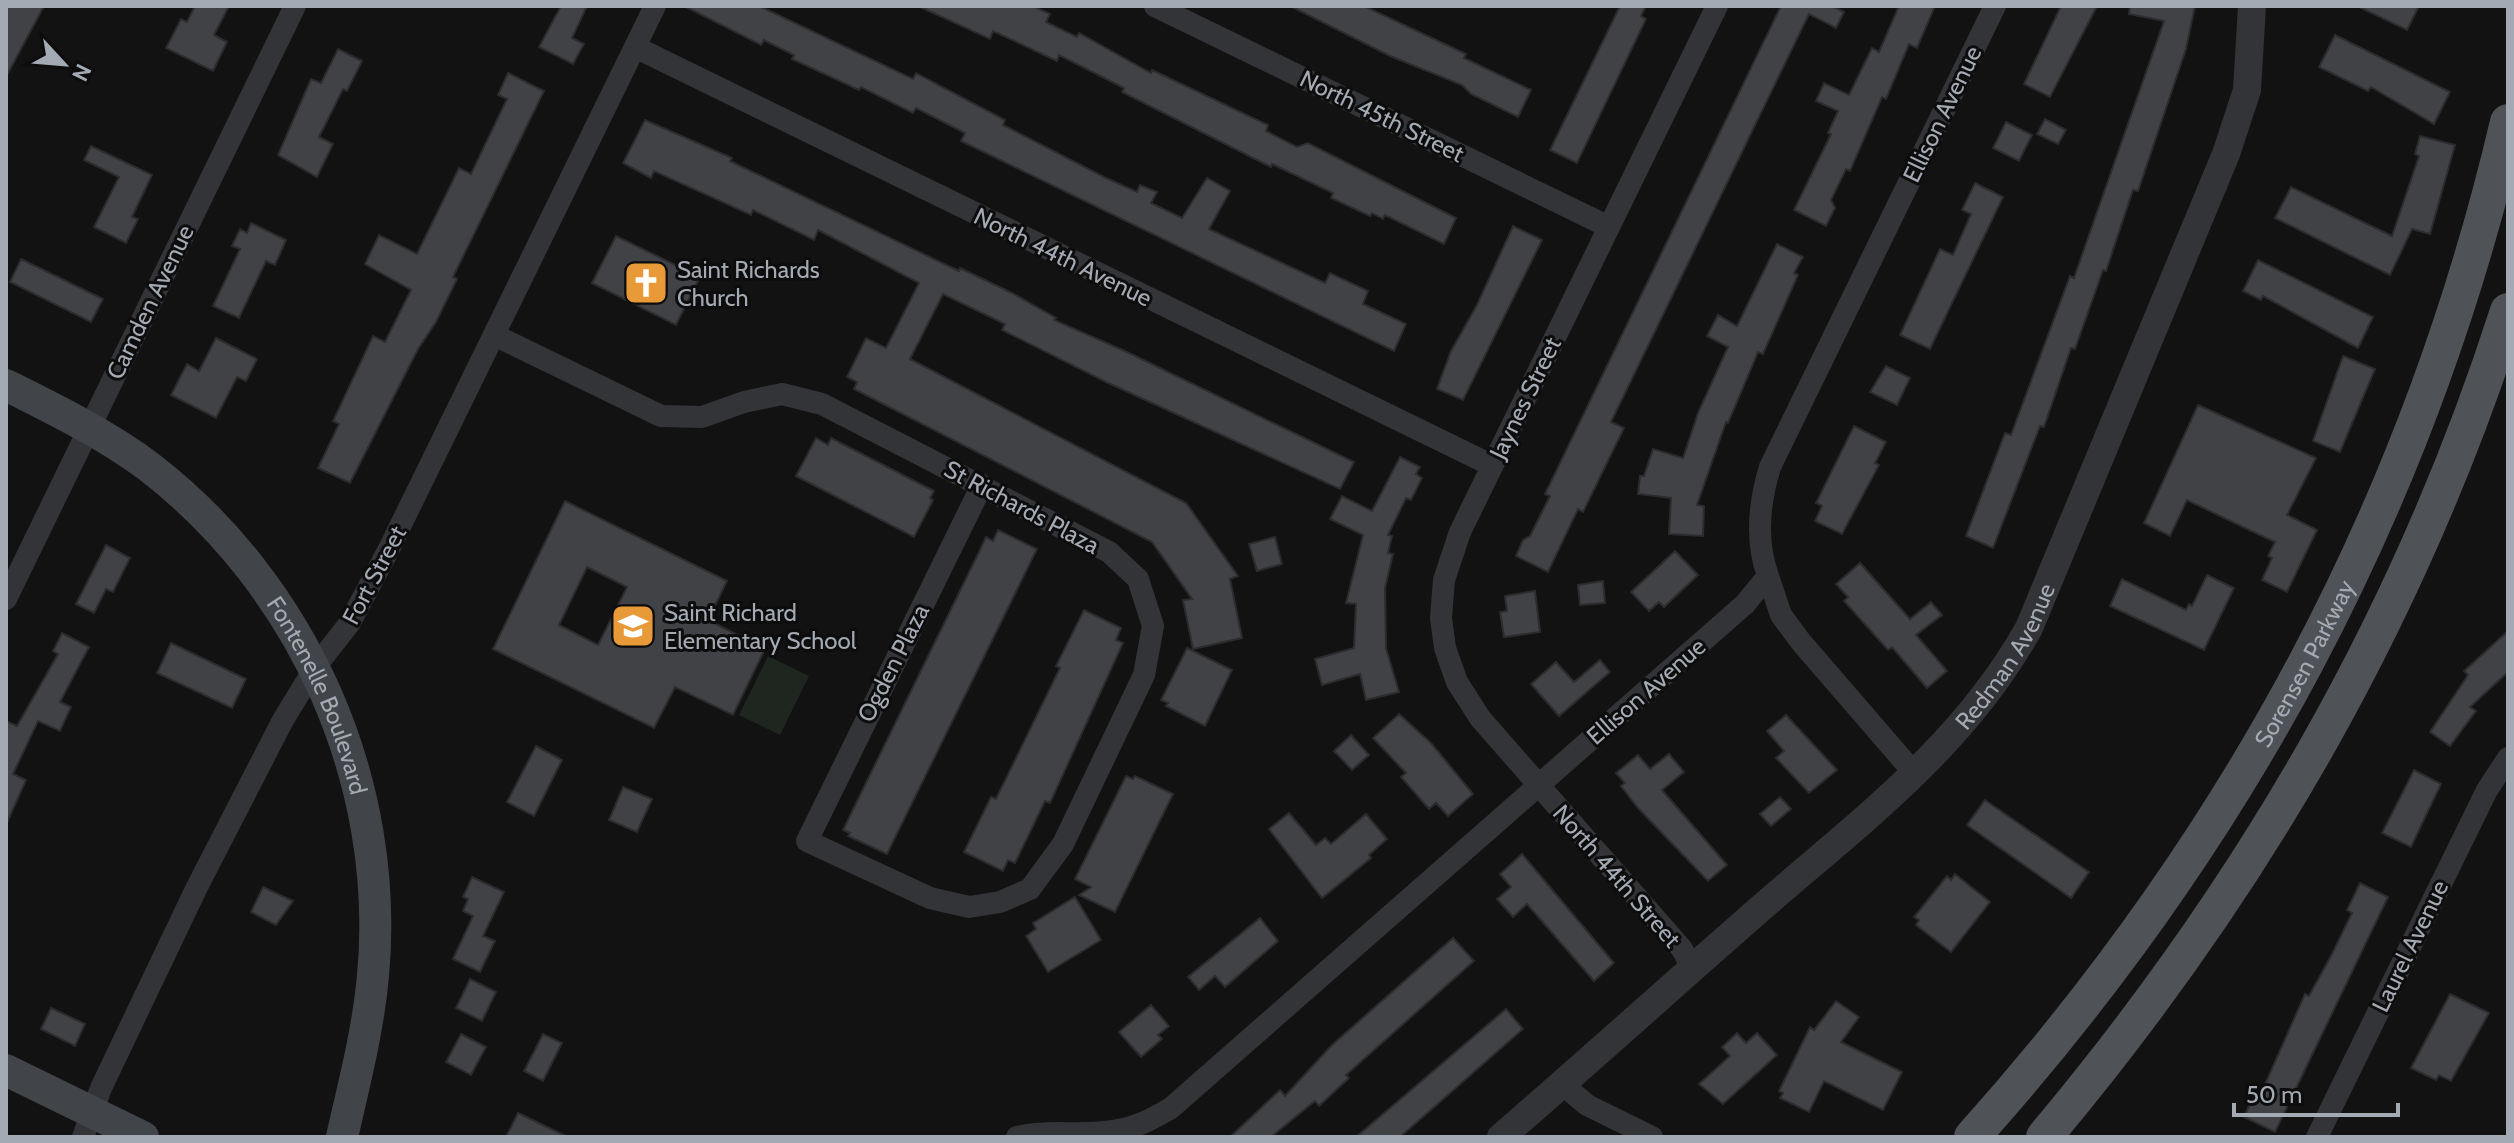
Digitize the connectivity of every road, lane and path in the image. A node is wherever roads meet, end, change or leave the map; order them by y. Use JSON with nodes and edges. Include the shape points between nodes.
{"nodes":[{"id":1,"x":295,"y":6,"type":"edge"},
{"id":2,"x":655,"y":6,"type":"edge"},
{"id":3,"x":1155,"y":6,"type":"edge"},
{"id":4,"x":1717,"y":6,"type":"edge"},
{"id":5,"x":1995,"y":6,"type":"edge"},
{"id":6,"x":2252,"y":6,"type":"edge"},
{"id":7,"x":635,"y":47,"type":"junction"},
{"id":8,"x":2508,"y":122,"type":"edge"},
{"id":9,"x":1609,"y":227,"type":"junction"},
{"id":10,"x":2508,"y":311,"type":"edge"},
{"id":11,"x":494,"y":335,"type":"junction"},
{"id":12,"x":6,"y":385,"type":"edge"},
{"id":13,"x":89,"y":430,"type":"junction"},
{"id":14,"x":1491,"y":465,"type":"junction"},
{"id":15,"x":982,"y":485,"type":"junction"},
{"id":16,"x":1768,"y":576,"type":"junction"},
{"id":17,"x":6,"y":599,"type":"edge"},
{"id":18,"x":316,"y":666,"type":"junction"},
{"id":19,"x":2508,"y":758,"type":"edge"},
{"id":20,"x":1915,"y":774,"type":"junction"},
{"id":21,"x":1539,"y":785,"type":"junction"},
{"id":22,"x":807,"y":841,"type":"joint"},
{"id":23,"x":1692,"y":968,"type":"junction"},
{"id":24,"x":6,"y":1070,"type":"edge"},
{"id":25,"x":1562,"y":1084,"type":"junction"},
{"id":26,"x":88,"y":1125,"type":"edge"},
{"id":27,"x":143,"y":1137,"type":"edge"},
{"id":28,"x":342,"y":1137,"type":"edge"},
{"id":29,"x":1017,"y":1137,"type":"edge"},
{"id":30,"x":1501,"y":1137,"type":"edge"},
{"id":31,"x":1652,"y":1137,"type":"edge"},
{"id":32,"x":1972,"y":1137,"type":"edge"},
{"id":33,"x":2044,"y":1137,"type":"edge"},
{"id":34,"x":2317,"y":1137,"type":"edge"}],
"edges":[{"from":1,"to":13,"type":"street","name":"Camden Avenue"},
{"from":2,"to":7,"type":"street","name":"Fort Street"},
{"from":3,"to":9,"type":"street","name":"North 45th Street"},
{"from":4,"to":9,"type":"street","name":"Jaynes Street"},
{"from":5,"to":16,"type":"street","name":"Ellison Avenue","via":[[1770,467],[1759,523],[1760,556]]},
{"from":6,"to":20,"type":"street","name":"Redman Avenue","via":[[2251,68],[2243,109],[2029,628],[1979,707]]},
{"from":7,"to":11,"type":"street","name":"Fort Street"},
{"from":7,"to":14,"type":"street","name":"North 44th Avenue"},
{"from":8,"to":32,"type":"main road","name":"Sorensen Parkway","via":[[2438,367],[2381,510],[2313,651],[2230,796],[2145,926],[2031,1072]]},
{"from":9,"to":14,"type":"street","name":"Jaynes Street"},
{"from":10,"to":33,"type":"main road","via":[[2426,533],[2325,736],[2195,944]]},
{"from":11,"to":15,"type":"street","name":"St Richards Plaza","via":[[661,416],[702,417],[782,394],[822,404]]},
{"from":11,"to":18,"type":"street","name":"Fort Street","via":[[349,624]]},
{"from":12,"to":13,"type":"main road","name":"Fontenelle Boulevard"},
{"from":13,"to":17,"type":"street","name":"Camden Avenue"},
{"from":13,"to":18,"type":"main road","name":"Fontenelle Boulevard","via":[[149,467],[218,531],[284,613]]},
{"from":14,"to":21,"type":"street","name":"Jaynes Street","via":[[1444,580],[1445,648],[1466,699]]},
{"from":15,"to":22,"type":"street","name":"Ogden Plaza"},
{"from":15,"to":22,"type":"street","name":"St Richards Plaza","via":[[1109,552],[1138,579],[1153,626],[1144,675],[1063,844],[1030,889],[969,907],[930,898]]},
{"from":16,"to":20,"type":"street","via":[[1781,615],[1801,642]]},
{"from":16,"to":21,"type":"street","name":"Ellison Avenue","via":[[1745,604]]},
{"from":18,"to":26,"type":"street","name":"Fort Street","via":[[197,887]]},
{"from":18,"to":28,"type":"main road","name":"Fontenelle Boulevard","via":[[361,800],[374,908],[366,1027]]},
{"from":19,"to":34,"type":"street","name":"Laurel Avenue","via":[[2487,790]]},
{"from":20,"to":23,"type":"street","name":"Redman Avenue"},
{"from":21,"to":23,"type":"street","name":"North 44th Street","via":[[1682,949]]},
{"from":21,"to":29,"type":"street","name":"Ellison Avenue","via":[[1171,1108],[1144,1124],[1116,1131]]},
{"from":23,"to":25,"type":"street","name":"Redman Avenue"},
{"from":24,"to":26,"type":"main road"},
{"from":25,"to":30,"type":"street","name":"Redman Avenue"},
{"from":25,"to":31,"type":"street","via":[[1587,1105]]},
{"from":26,"to":27,"type":"main road"}]}
